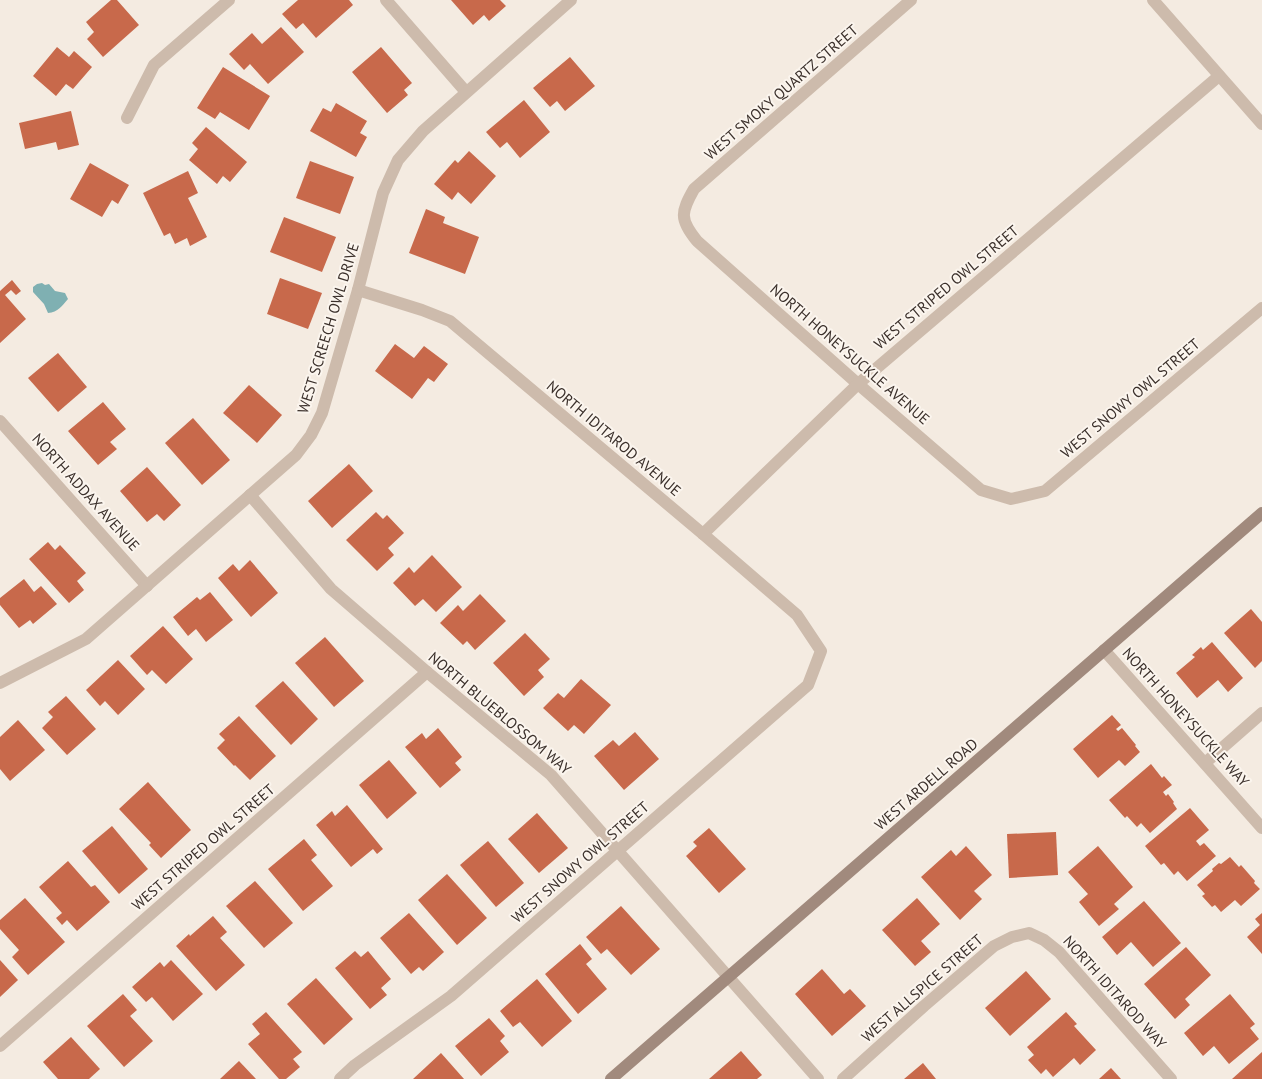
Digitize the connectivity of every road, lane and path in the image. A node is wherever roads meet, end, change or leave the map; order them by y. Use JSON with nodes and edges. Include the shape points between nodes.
{"nodes":[{"id":1,"x":229,"y":0,"type":"edge"},
{"id":2,"x":386,"y":0,"type":"edge"},
{"id":3,"x":572,"y":0,"type":"edge"},
{"id":4,"x":911,"y":0,"type":"edge"},
{"id":5,"x":1153,"y":0,"type":"edge"},
{"id":6,"x":1219,"y":76,"type":"junction"},
{"id":7,"x":466,"y":92,"type":"junction"},
{"id":8,"x":127,"y":118,"type":"dead end"},
{"id":9,"x":1262,"y":124,"type":"edge"},
{"id":10,"x":684,"y":216,"type":"joint"},
{"id":11,"x":358,"y":290,"type":"junction"},
{"id":12,"x":1262,"y":308,"type":"edge"},
{"id":13,"x":858,"y":384,"type":"junction"},
{"id":14,"x":0,"y":421,"type":"edge"},
{"id":15,"x":250,"y":496,"type":"junction"},
{"id":16,"x":1011,"y":499,"type":"joint"},
{"id":17,"x":1262,"y":513,"type":"edge"},
{"id":18,"x":703,"y":534,"type":"junction"},
{"id":19,"x":147,"y":586,"type":"junction"},
{"id":20,"x":1104,"y":650,"type":"junction"},
{"id":21,"x":821,"y":651,"type":"joint"},
{"id":22,"x":427,"y":672,"type":"junction"},
{"id":23,"x":0,"y":683,"type":"edge"},
{"id":24,"x":1262,"y":713,"type":"edge"},
{"id":25,"x":1204,"y":763,"type":"junction"},
{"id":26,"x":1262,"y":828,"type":"edge"},
{"id":27,"x":617,"y":850,"type":"junction"},
{"id":28,"x":1029,"y":933,"type":"joint"},
{"id":29,"x":729,"y":976,"type":"junction"},
{"id":30,"x":0,"y":1046,"type":"edge"},
{"id":31,"x":340,"y":1079,"type":"edge"},
{"id":32,"x":611,"y":1079,"type":"edge"},
{"id":33,"x":818,"y":1079,"type":"edge"},
{"id":34,"x":843,"y":1079,"type":"edge"},
{"id":35,"x":1171,"y":1079,"type":"edge"}],
"edges":[{"from":1,"to":8,"type":"street","via":[[154,65]]},
{"from":2,"to":7,"type":"street"},
{"from":3,"to":7,"type":"street","name":"WEST SCREECH OWL DRIVE"},
{"from":4,"to":10,"type":"street","name":"WEST SMOKY QUARTZ STREET","via":[[694,189],[686,203]]},
{"from":5,"to":6,"type":"street"},
{"from":6,"to":9,"type":"street"},
{"from":6,"to":13,"type":"street","name":"WEST STRIPED OWL STREET"},
{"from":7,"to":11,"type":"street","name":"WEST SCREECH OWL DRIVE","via":[[423,131],[398,160],[383,192]]},
{"from":10,"to":13,"type":"street","name":"NORTH HONEYSUCKLE AVENUE","via":[[687,229],[696,241]]},
{"from":11,"to":15,"type":"street","name":"WEST SCREECH OWL DRIVE","via":[[322,413],[311,435],[296,455]]},
{"from":11,"to":18,"type":"street","name":"NORTH IDITAROD AVENUE","via":[[450,321]]},
{"from":12,"to":16,"type":"street","name":"WEST SNOWY OWL STREET","via":[[1045,491]]},
{"from":13,"to":16,"type":"street","name":"NORTH HONEYSUCKLE AVENUE","via":[[981,490]]},
{"from":13,"to":18,"type":"street","name":"WEST STRIPED OWL STREET"},
{"from":14,"to":19,"type":"street","name":"NORTH ADDAX AVENUE"},
{"from":15,"to":19,"type":"street","name":"WEST SCREECH OWL DRIVE"},
{"from":15,"to":22,"type":"street","name":"NORTH BLUEBLOSSOM WAY","via":[[331,589]]},
{"from":17,"to":20,"type":"street","name":"WEST ARDELL ROAD"},
{"from":18,"to":21,"type":"street","name":"NORTH IDITAROD AVENUE","via":[[798,615]]},
{"from":19,"to":23,"type":"street","name":"WEST SCREECH OWL DRIVE","via":[[86,639]]},
{"from":20,"to":25,"type":"street","name":"NORTH HONEYSUCKLE WAY"},
{"from":20,"to":29,"type":"street","name":"WEST ARDELL ROAD"},
{"from":21,"to":27,"type":"street","name":"WEST SNOWY OWL STREET","via":[[808,684]]},
{"from":22,"to":27,"type":"street","name":"NORTH BLUEBLOSSOM WAY","via":[[551,775]]},
{"from":22,"to":30,"type":"street","name":"WEST STRIPED OWL STREET"},
{"from":24,"to":25,"type":"street"},
{"from":25,"to":26,"type":"street","name":"NORTH HONEYSUCKLE WAY"},
{"from":27,"to":29,"type":"street","name":"NORTH BLUEBLOSSOM WAY"},
{"from":27,"to":31,"type":"street","name":"WEST SNOWY OWL STREET","via":[[450,996]]},
{"from":28,"to":34,"type":"street","name":"WEST ALLSPICE STREET","via":[[994,946]]},
{"from":28,"to":35,"type":"street","name":"NORTH IDITAROD WAY","via":[[1059,952]]},
{"from":29,"to":32,"type":"street","name":"WEST ARDELL ROAD"},
{"from":29,"to":33,"type":"street","name":"NORTH BLUEBLOSSOM WAY"}]}
